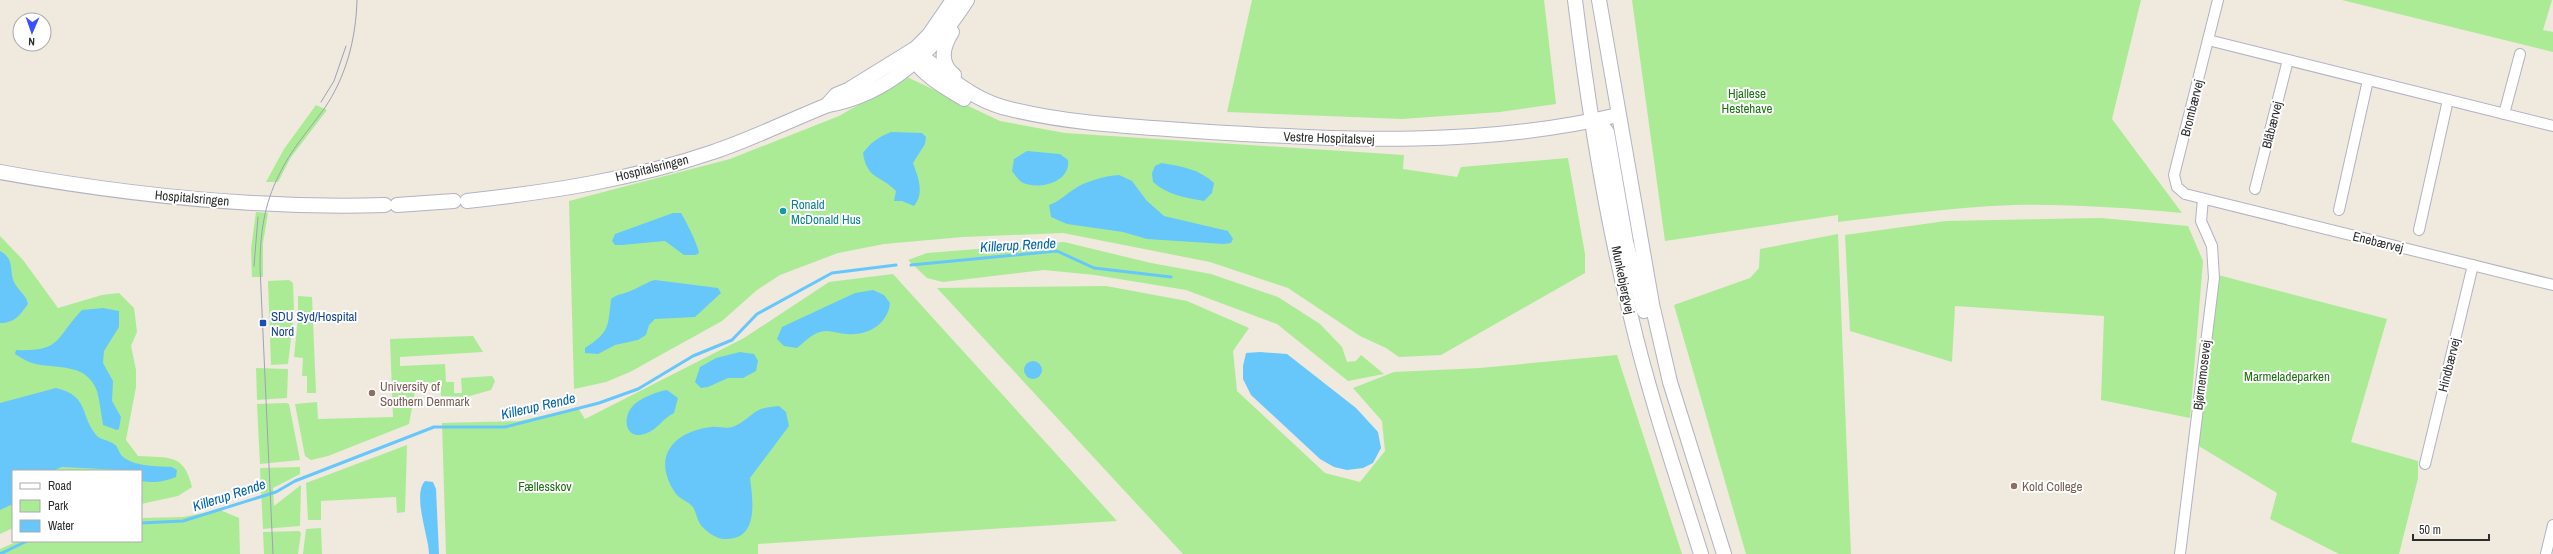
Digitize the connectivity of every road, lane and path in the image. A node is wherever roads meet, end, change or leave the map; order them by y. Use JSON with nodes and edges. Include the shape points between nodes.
{"nodes":[{"id":1,"x":1575,"y":0,"type":"edge"},
{"id":2,"x":1599,"y":0,"type":"edge"},
{"id":3,"x":2218,"y":0,"type":"edge"},
{"id":4,"x":961,"y":1,"type":"edge"},
{"id":5,"x":2208,"y":40,"type":"junction"},
{"id":6,"x":2520,"y":54,"type":"dead end"},
{"id":7,"x":916,"y":57,"type":"junction"},
{"id":8,"x":2288,"y":60,"type":"junction"},
{"id":9,"x":2368,"y":80,"type":"junction"},
{"id":10,"x":2448,"y":100,"type":"junction"},
{"id":11,"x":2504,"y":114,"type":"junction"},
{"id":12,"x":1038,"y":116,"type":"junction"},
{"id":13,"x":1618,"y":116,"type":"junction"},
{"id":14,"x":1590,"y":122,"type":"junction"},
{"id":15,"x":2553,"y":126,"type":"edge"},
{"id":16,"x":0,"y":172,"type":"edge"},
{"id":17,"x":2255,"y":189,"type":"dead end"},
{"id":18,"x":2203,"y":199,"type":"junction"},
{"id":19,"x":2339,"y":210,"type":"dead end"},
{"id":20,"x":2419,"y":230,"type":"dead end"},
{"id":21,"x":2473,"y":265,"type":"junction"},
{"id":22,"x":2553,"y":285,"type":"edge"},
{"id":23,"x":1682,"y":423,"type":"junction"},
{"id":24,"x":2425,"y":464,"type":"dead end"},
{"id":25,"x":2553,"y":525,"type":"edge"},
{"id":26,"x":2549,"y":549,"type":"edge"},
{"id":27,"x":1701,"y":554,"type":"edge"},
{"id":28,"x":1724,"y":554,"type":"edge"},
{"id":29,"x":2180,"y":554,"type":"edge"}],
"edges":[{"from":1,"to":14,"type":"street","name":"Munkebjergvej"},
{"from":2,"to":13,"type":"street","name":"Munkebjergvej"},
{"from":3,"to":5,"type":"street","name":"Brombærvej"},
{"from":4,"to":7,"type":"street","name":"Hospitalsringen","via":[[939,39]]},
{"from":4,"to":12,"type":"street","via":[[961,19],[944,46],[945,65],[951,74],[980,91]]},
{"from":5,"to":8,"type":"street"},
{"from":5,"to":18,"type":"street","name":"Brombærvej","via":[[2174,175],[2177,187],[2185,194]]},
{"from":6,"to":11,"type":"street"},
{"from":7,"to":12,"type":"street","name":"Vestre Hospitalsvej","via":[[978,97],[1007,109]]},
{"from":7,"to":16,"type":"street","name":"Hospitalsringen","via":[[872,91],[846,102],[828,104],[714,152],[560,189],[460,201],[391,205],[267,204],[91,189]]},
{"from":8,"to":9,"type":"street"},
{"from":8,"to":17,"type":"street","name":"Blåbærvej"},
{"from":9,"to":10,"type":"street"},
{"from":9,"to":19,"type":"street"},
{"from":10,"to":11,"type":"street"},
{"from":10,"to":20,"type":"street"},
{"from":11,"to":15,"type":"street"},
{"from":12,"to":14,"type":"street","name":"Vestre Hospitalsvej","via":[[1126,126],[1405,141],[1529,132]]},
{"from":13,"to":14,"type":"street","name":"Vestre Hospitalsvej"},
{"from":13,"to":23,"type":"street","name":"Munkebjergvej","via":[[1644,267]]},
{"from":14,"to":23,"type":"street","via":[[1603,126],[1606,132],[1626,242],[1668,402]]},
{"from":14,"to":27,"type":"street","name":"Munkebjergvej","via":[[1629,312],[1658,419]]},
{"from":18,"to":21,"type":"street","name":"Enebærvej"},
{"from":18,"to":29,"type":"street","name":"Bjørnemosevej","via":[[2201,221],[2212,246],[2214,278]]},
{"from":21,"to":22,"type":"street","name":"Enebærvej"},
{"from":21,"to":24,"type":"street","name":"Hindbærvej"},
{"from":23,"to":28,"type":"street","name":"Munkebjergvej"},
{"from":25,"to":26,"type":"street"}]}
